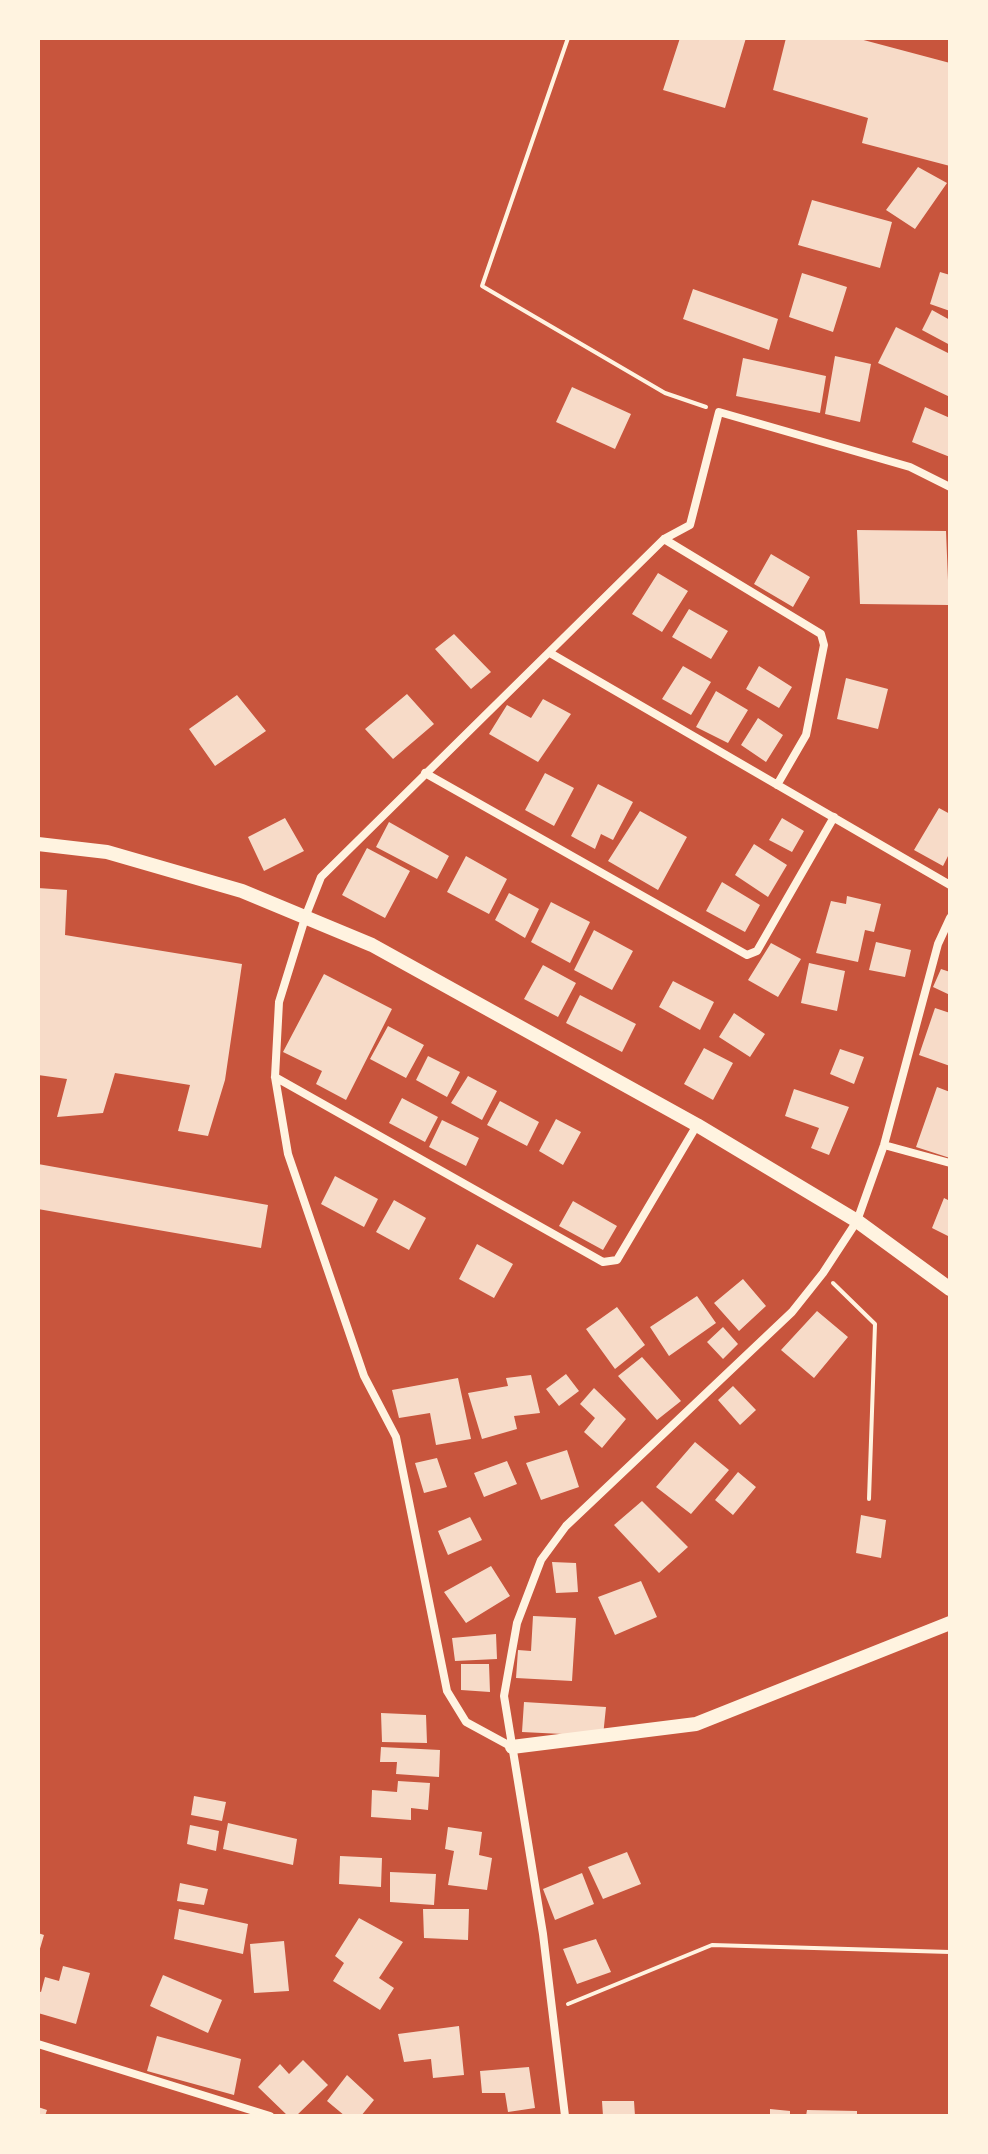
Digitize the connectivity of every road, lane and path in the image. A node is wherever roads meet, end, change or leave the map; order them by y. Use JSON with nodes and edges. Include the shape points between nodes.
{"nodes":[{"id":1,"x":568,"y":38,"type":"edge"},
{"id":2,"x":719,"y":412,"type":"junction"},
{"id":3,"x":950,"y":487,"type":"edge"},
{"id":4,"x":664,"y":539,"type":"junction"},
{"id":5,"x":550,"y":653,"type":"junction"},
{"id":6,"x":425,"y":773,"type":"junction"},
{"id":7,"x":777,"y":785,"type":"junction"},
{"id":8,"x":834,"y":817,"type":"junction"},
{"id":9,"x":38,"y":844,"type":"edge"},
{"id":10,"x":950,"y":885,"type":"edge"},
{"id":11,"x":306,"y":915,"type":"junction"},
{"id":12,"x":950,"y":918,"type":"edge"},
{"id":13,"x":275,"y":1077,"type":"junction"},
{"id":14,"x":697,"y":1125,"type":"junction"},
{"id":15,"x":884,"y":1145,"type":"junction"},
{"id":16,"x":950,"y":1163,"type":"edge"},
{"id":17,"x":857,"y":1221,"type":"junction"},
{"id":18,"x":823,"y":1273,"type":"junction"},
{"id":19,"x":950,"y":1289,"type":"edge"},
{"id":20,"x":869,"y":1499,"type":"dead end"},
{"id":21,"x":950,"y":1623,"type":"edge"},
{"id":22,"x":512,"y":1747,"type":"junction"},
{"id":23,"x":950,"y":1952,"type":"edge"},
{"id":24,"x":552,"y":2011,"type":"junction"},
{"id":25,"x":38,"y":2044,"type":"edge"},
{"id":26,"x":270,"y":2116,"type":"edge"},
{"id":27,"x":565,"y":2116,"type":"edge"}],
"edges":[{"from":1,"to":2,"type":"path","via":[[482,286],[665,393]]},
{"from":2,"to":3,"type":"street","via":[[910,467]]},
{"from":2,"to":4,"type":"street","via":[[690,525]]},
{"from":4,"to":5,"type":"street"},
{"from":4,"to":7,"type":"street","via":[[821,634],[824,645],[806,735]]},
{"from":5,"to":6,"type":"street"},
{"from":5,"to":7,"type":"street"},
{"from":6,"to":8,"type":"street","via":[[747,955],[757,951]]},
{"from":6,"to":11,"type":"street","via":[[321,877]]},
{"from":7,"to":8,"type":"street"},
{"from":8,"to":10,"type":"street"},
{"from":9,"to":11,"type":"street","via":[[107,852]]},
{"from":11,"to":13,"type":"street","via":[[279,1002]]},
{"from":11,"to":14,"type":"street","via":[[372,945]]},
{"from":12,"to":15,"type":"street","via":[[938,944]]},
{"from":13,"to":14,"type":"street","via":[[603,1262],[617,1260]]},
{"from":13,"to":22,"type":"street","via":[[288,1154],[328,1278],[364,1376],[396,1437],[447,1691],[466,1722]]},
{"from":14,"to":17,"type":"street"},
{"from":15,"to":16,"type":"street"},
{"from":15,"to":17,"type":"street"},
{"from":17,"to":18,"type":"street"},
{"from":17,"to":19,"type":"street"},
{"from":18,"to":20,"type":"path","via":[[875,1324]]},
{"from":18,"to":22,"type":"street","via":[[792,1312],[566,1526],[541,1560],[517,1623],[504,1696]]},
{"from":21,"to":22,"type":"street","via":[[696,1724]]},
{"from":22,"to":24,"type":"street"},
{"from":23,"to":24,"type":"path","via":[[712,1945]]},
{"from":24,"to":27,"type":"street"},
{"from":25,"to":26,"type":"street"}]}
